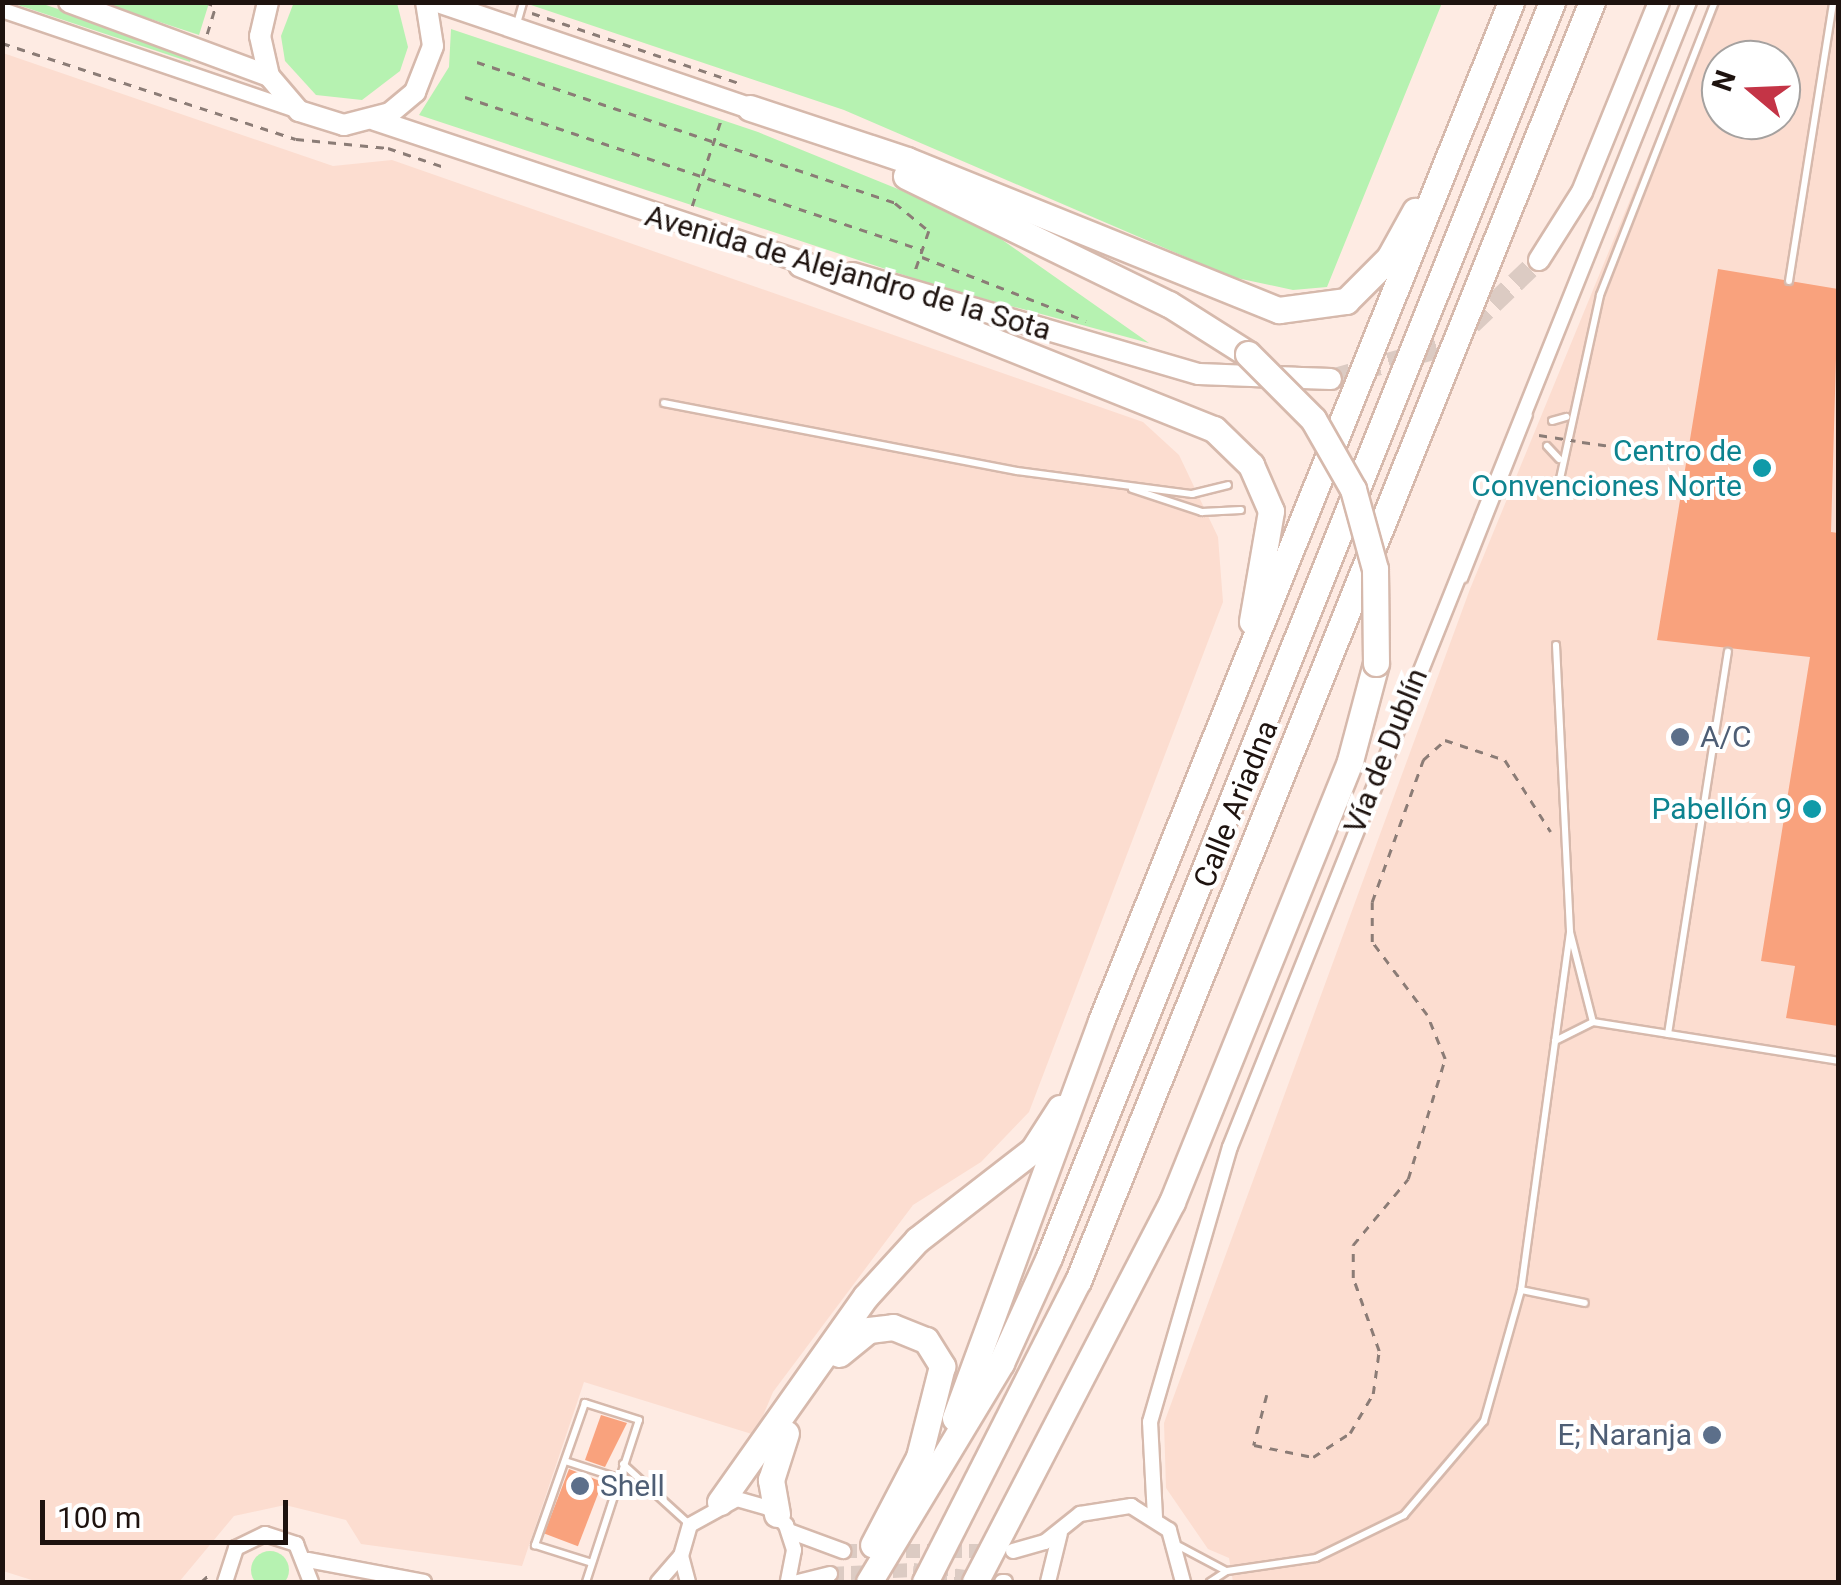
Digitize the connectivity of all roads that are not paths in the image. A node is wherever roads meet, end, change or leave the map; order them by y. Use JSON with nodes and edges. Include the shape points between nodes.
{"nodes":[{"id":1,"x":69,"y":2,"type":"edge"},
{"id":2,"x":268,"y":2,"type":"edge"},
{"id":3,"x":426,"y":2,"type":"edge"},
{"id":4,"x":438,"y":2,"type":"edge"},
{"id":5,"x":1510,"y":2,"type":"edge"},
{"id":6,"x":1552,"y":2,"type":"edge"},
{"id":7,"x":1592,"y":2,"type":"edge"},
{"id":8,"x":1659,"y":2,"type":"edge"},
{"id":9,"x":1689,"y":2,"type":"edge"},
{"id":10,"x":1715,"y":2,"type":"edge"},
{"id":11,"x":1833,"y":2,"type":"edge"},
{"id":12,"x":2,"y":10,"type":"edge"},
{"id":13,"x":520,"y":13,"type":"edge"},
{"id":14,"x":268,"y":76,"type":"junction"},
{"id":15,"x":751,"y":98,"type":"junction"},
{"id":16,"x":299,"y":111,"type":"junction"},
{"id":17,"x":375,"y":120,"type":"junction"},
{"id":18,"x":1539,"y":260,"type":"tunnel mouth"},
{"id":19,"x":801,"y":264,"type":"junction"},
{"id":20,"x":1789,"y":281,"type":"dead end"},
{"id":21,"x":1331,"y":379,"type":"tunnel mouth"},
{"id":22,"x":664,"y":403,"type":"dead end"},
{"id":23,"x":1568,"y":417,"type":"junction"},
{"id":24,"x":1552,"y":421,"type":"dead end"},
{"id":25,"x":1547,"y":446,"type":"dead end"},
{"id":26,"x":1561,"y":462,"type":"junction"},
{"id":27,"x":1119,"y":484,"type":"junction"},
{"id":28,"x":1228,"y":485,"type":"dead end"},
{"id":29,"x":1558,"y":488,"type":"dead end"},
{"id":30,"x":1242,"y":510,"type":"dead end"},
{"id":31,"x":1556,"y":644,"type":"dead end"},
{"id":32,"x":1728,"y":652,"type":"dead end"},
{"id":33,"x":1184,"y":814,"type":"junction"},
{"id":34,"x":1570,"y":932,"type":"junction"},
{"id":35,"x":1593,"y":1022,"type":"junction"},
{"id":36,"x":1668,"y":1034,"type":"junction"},
{"id":37,"x":1554,"y":1042,"type":"junction"},
{"id":38,"x":1090,"y":1051,"type":"junction"},
{"id":39,"x":1838,"y":1061,"type":"edge"},
{"id":40,"x":1520,"y":1290,"type":"junction"},
{"id":41,"x":1585,"y":1304,"type":"dead end"},
{"id":42,"x":565,"y":1461,"type":"junction"},
{"id":43,"x":623,"y":1464,"type":"junction"},
{"id":44,"x":934,"y":1474,"type":"junction"},
{"id":45,"x":618,"y":1478,"type":"junction"},
{"id":46,"x":720,"y":1502,"type":"junction"},
{"id":47,"x":1155,"y":1517,"type":"junction"},
{"id":48,"x":783,"y":1523,"type":"junction"},
{"id":49,"x":690,"y":1525,"type":"junction"},
{"id":50,"x":1060,"y":1532,"type":"junction"},
{"id":51,"x":1179,"y":1546,"type":"junction"},
{"id":52,"x":843,"y":1550,"type":"tunnel mouth"},
{"id":53,"x":1013,"y":1551,"type":"tunnel mouth"},
{"id":54,"x":681,"y":1556,"type":"junction"},
{"id":55,"x":308,"y":1560,"type":"junction"},
{"id":56,"x":589,"y":1562,"type":"junction"},
{"id":57,"x":1227,"y":1572,"type":"junction"},
{"id":58,"x":223,"y":1578,"type":"edge"},
{"id":59,"x":841,"y":1578,"type":"edge"},
{"id":60,"x":311,"y":1582,"type":"edge"},
{"id":61,"x":424,"y":1582,"type":"edge"},
{"id":62,"x":586,"y":1582,"type":"edge"},
{"id":63,"x":658,"y":1582,"type":"edge"},
{"id":64,"x":688,"y":1582,"type":"edge"},
{"id":65,"x":788,"y":1582,"type":"edge"},
{"id":66,"x":798,"y":1582,"type":"edge"},
{"id":67,"x":869,"y":1582,"type":"edge"},
{"id":68,"x":925,"y":1582,"type":"edge"},
{"id":69,"x":975,"y":1582,"type":"edge"},
{"id":70,"x":1048,"y":1582,"type":"edge"},
{"id":71,"x":1184,"y":1582,"type":"edge"},
{"id":72,"x":1210,"y":1582,"type":"edge"}],
"edges":[{"from":1,"to":14,"type":"main road"},
{"from":2,"to":14,"type":"main road","via":[[260,36]]},
{"from":3,"to":17,"type":"main road","via":[[433,46],[424,78]]},
{"from":4,"to":13,"type":"main road"},
{"from":5,"to":15,"type":"highway","via":[[1404,234],[1366,285],[1316,307],[1236,300]]},
{"from":5,"to":33,"type":"highway"},
{"from":6,"to":44,"type":"highway","name":"Calle Ariadna","via":[[1049,1258],[1001,1363]]},
{"from":7,"to":68,"type":"highway","name":"Calle Ariadna","via":[[1078,1281]]},
{"from":8,"to":18,"type":"main road","via":[[1582,192]]},
{"from":9,"to":47,"type":"street","name":"Vía de Dublín","via":[[1449,594],[1182,1287],[1150,1422]]},
{"from":10,"to":23,"type":"lane","via":[[1600,295]]},
{"from":11,"to":20,"type":"lane"},
{"from":12,"to":16,"type":"street"},
{"from":13,"to":15,"type":"main road"},
{"from":14,"to":16,"type":"main road"},
{"from":15,"to":69,"type":"highway","bridge":true,"via":[[1080,259],[1248,354],[1313,419],[1353,489],[1375,569],[1376,663],[1350,761],[1172,1202]]},
{"from":16,"to":17,"type":"main road","via":[[328,123]]},
{"from":17,"to":19,"type":"main road","name":"Avenida de Alejandro de la Sota"},
{"from":19,"to":21,"type":"main road","name":"Avenida de Alejandro de la Sota","via":[[1199,374]]},
{"from":19,"to":33,"type":"highway","via":[[832,284],[1192,416],[1251,465],[1270,511],[1270,557]]},
{"from":22,"to":27,"type":"lane"},
{"from":23,"to":24,"type":"lane"},
{"from":23,"to":26,"type":"lane"},
{"from":25,"to":26,"type":"lane"},
{"from":26,"to":29,"type":"lane"},
{"from":27,"to":28,"type":"lane","via":[[1192,494]]},
{"from":27,"to":30,"type":"lane","via":[[1202,512]]},
{"from":31,"to":34,"type":"lane"},
{"from":32,"to":36,"type":"lane"},
{"from":33,"to":38,"type":"highway"},
{"from":34,"to":35,"type":"lane"},
{"from":34,"to":37,"type":"lane"},
{"from":35,"to":36,"type":"lane"},
{"from":35,"to":37,"type":"lane"},
{"from":36,"to":39,"type":"lane"},
{"from":37,"to":40,"type":"lane"},
{"from":38,"to":44,"type":"highway"},
{"from":38,"to":46,"type":"highway","via":[[1033,1150],[917,1240],[866,1296]]},
{"from":40,"to":41,"type":"lane"},
{"from":40,"to":57,"type":"lane","via":[[1484,1420],[1414,1505],[1316,1558]]},
{"from":42,"to":43,"type":"lane","via":[[586,1403],[639,1420]]},
{"from":42,"to":45,"type":"lane"},
{"from":42,"to":56,"type":"lane","via":[[535,1545]]},
{"from":43,"to":45,"type":"lane"},
{"from":43,"to":49,"type":"lane"},
{"from":44,"to":67,"type":"highway","name":"Calle Ariadna"},
{"from":45,"to":56,"type":"lane"},
{"from":46,"to":48,"type":"street","via":[[754,1501]]},
{"from":46,"to":49,"type":"street"},
{"from":47,"to":50,"type":"street","via":[[1104,1505]]},
{"from":47,"to":51,"type":"street"},
{"from":48,"to":52,"type":"street"},
{"from":48,"to":59,"type":"highway","via":[[778,1449],[833,1360],[884,1326],[926,1340],[942,1366],[937,1408]]},
{"from":48,"to":65,"type":"street"},
{"from":49,"to":54,"type":"street"},
{"from":50,"to":53,"type":"street"},
{"from":50,"to":70,"type":"street"},
{"from":51,"to":57,"type":"lane"},
{"from":51,"to":71,"type":"street"},
{"from":54,"to":63,"type":"street"},
{"from":54,"to":64,"type":"street"},
{"from":55,"to":58,"type":"street","via":[[290,1540],[265,1534],[242,1543]]},
{"from":55,"to":60,"type":"street"},
{"from":55,"to":61,"type":"street"},
{"from":56,"to":62,"type":"lane"},
{"from":57,"to":72,"type":"lane"},
{"from":59,"to":66,"type":"street"}]}
